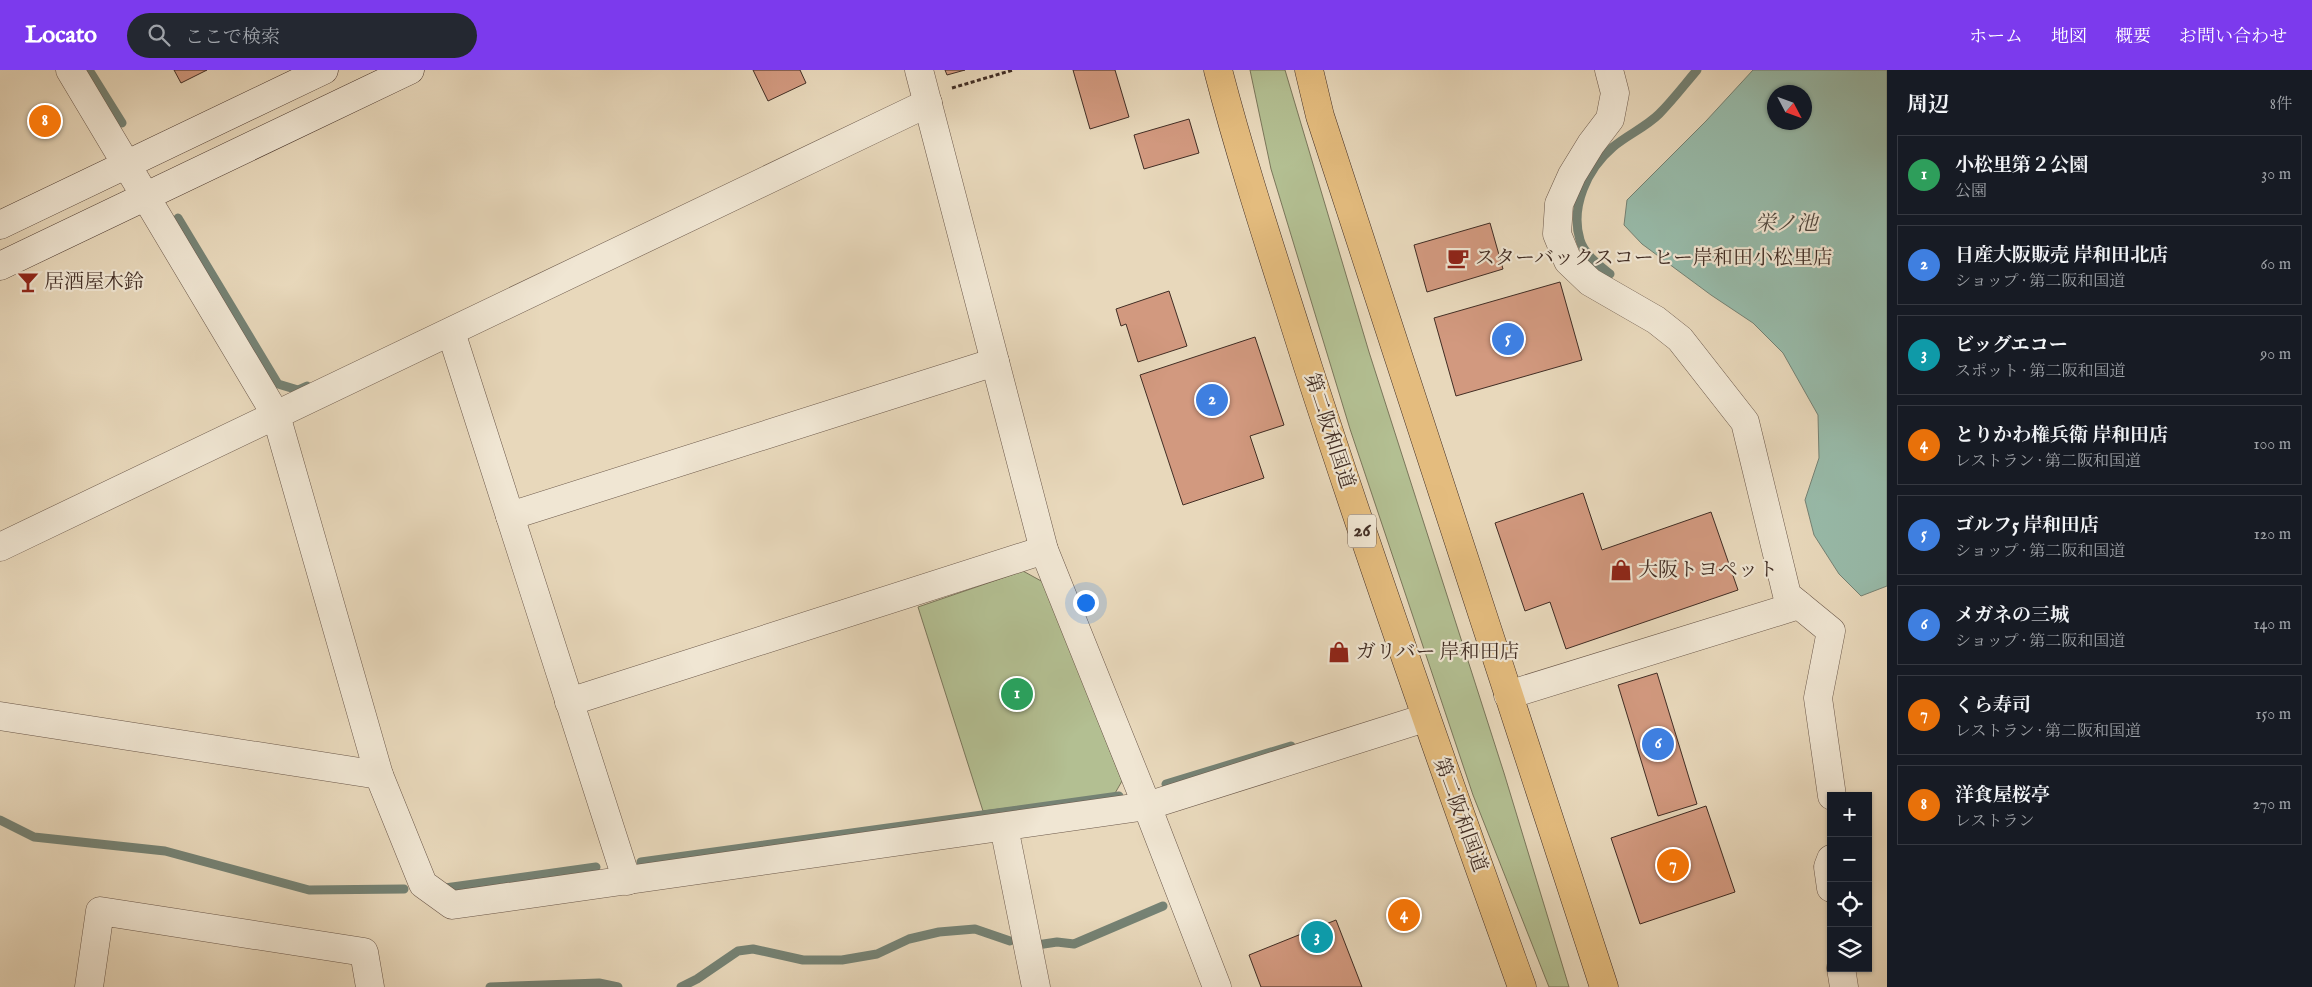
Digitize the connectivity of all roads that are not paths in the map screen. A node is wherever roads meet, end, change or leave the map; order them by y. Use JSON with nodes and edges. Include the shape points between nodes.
{"nodes":[{"id":1,"x":70,"y":70,"type":"edge"},
{"id":2,"x":324,"y":70,"type":"edge"},
{"id":3,"x":410,"y":70,"type":"edge"},
{"id":4,"x":919,"y":70,"type":"edge"},
{"id":5,"x":1218,"y":70,"type":"edge"},
{"id":6,"x":1309,"y":70,"type":"edge"},
{"id":7,"x":1609,"y":70,"type":"edge"},
{"id":8,"x":928,"y":103,"type":"junction"},
{"id":9,"x":126,"y":164,"type":"junction"},
{"id":10,"x":146,"y":197,"type":"junction"},
{"id":11,"x":0,"y":226,"type":"edge"},
{"id":12,"x":0,"y":266,"type":"edge"},
{"id":13,"x":451,"y":332,"type":"junction"},
{"id":14,"x":996,"y":362,"type":"junction"},
{"id":15,"x":276,"y":415,"type":"junction"},
{"id":16,"x":510,"y":516,"type":"junction"},
{"id":17,"x":0,"y":548,"type":"edge"},
{"id":18,"x":1044,"y":550,"type":"junction"},
{"id":19,"x":1799,"y":605,"type":"junction"},
{"id":20,"x":1508,"y":695,"type":"junction"},
{"id":21,"x":569,"y":702,"type":"junction"},
{"id":22,"x":0,"y":716,"type":"edge"},
{"id":23,"x":1425,"y":718,"type":"junction"},
{"id":24,"x":379,"y":774,"type":"junction"},
{"id":25,"x":1831,"y":792,"type":"edge"},
{"id":26,"x":1148,"y":806,"type":"junction"},
{"id":27,"x":1004,"y":827,"type":"junction"},
{"id":28,"x":626,"y":881,"type":"junction"},
{"id":29,"x":1842,"y":972,"type":"edge"},
{"id":30,"x":89,"y":987,"type":"edge"},
{"id":31,"x":370,"y":987,"type":"edge"},
{"id":32,"x":1036,"y":987,"type":"edge"},
{"id":33,"x":1217,"y":987,"type":"edge"},
{"id":34,"x":1522,"y":987,"type":"edge"},
{"id":35,"x":1604,"y":987,"type":"edge"},
{"id":36,"x":1844,"y":987,"type":"edge"}],
"edges":[{"from":1,"to":9,"type":"street"},
{"from":2,"to":9,"type":"street"},
{"from":3,"to":10,"type":"street"},
{"from":4,"to":8,"type":"street"},
{"from":5,"to":23,"type":"highway","name":"第二阪和国道","number":"26","via":[[1254,198]]},
{"from":6,"to":20,"type":"highway","via":[[1320,116]]},
{"from":7,"to":19,"type":"street","via":[[1615,93],[1610,119],[1572,175],[1560,204],[1557,234],[1568,261],[1590,282],[1656,320],[1680,339],[1745,422],[1787,595]]},
{"from":8,"to":13,"type":"street"},
{"from":8,"to":14,"type":"street"},
{"from":9,"to":10,"type":"street"},
{"from":9,"to":11,"type":"street"},
{"from":10,"to":12,"type":"street"},
{"from":10,"to":15,"type":"street"},
{"from":13,"to":15,"type":"street"},
{"from":13,"to":16,"type":"street"},
{"from":14,"to":16,"type":"street"},
{"from":14,"to":18,"type":"street"},
{"from":15,"to":17,"type":"street"},
{"from":15,"to":24,"type":"street"},
{"from":16,"to":21,"type":"street"},
{"from":18,"to":21,"type":"street"},
{"from":18,"to":26,"type":"street"},
{"from":19,"to":20,"type":"street"},
{"from":19,"to":25,"type":"street","via":[[1831,631],[1818,698]]},
{"from":20,"to":35,"type":"highway"},
{"from":21,"to":28,"type":"street"},
{"from":22,"to":24,"type":"street"},
{"from":23,"to":26,"type":"street"},
{"from":23,"to":34,"type":"highway","name":"第二阪和国道","number":"26"},
{"from":24,"to":28,"type":"street","via":[[423,884],[452,905]]},
{"from":26,"to":27,"type":"street"},
{"from":26,"to":33,"type":"street"},
{"from":27,"to":28,"type":"street"},
{"from":27,"to":32,"type":"street"},
{"from":29,"to":36,"type":"street"},
{"from":30,"to":31,"type":"street","via":[[100,911],[364,952]]}]}
